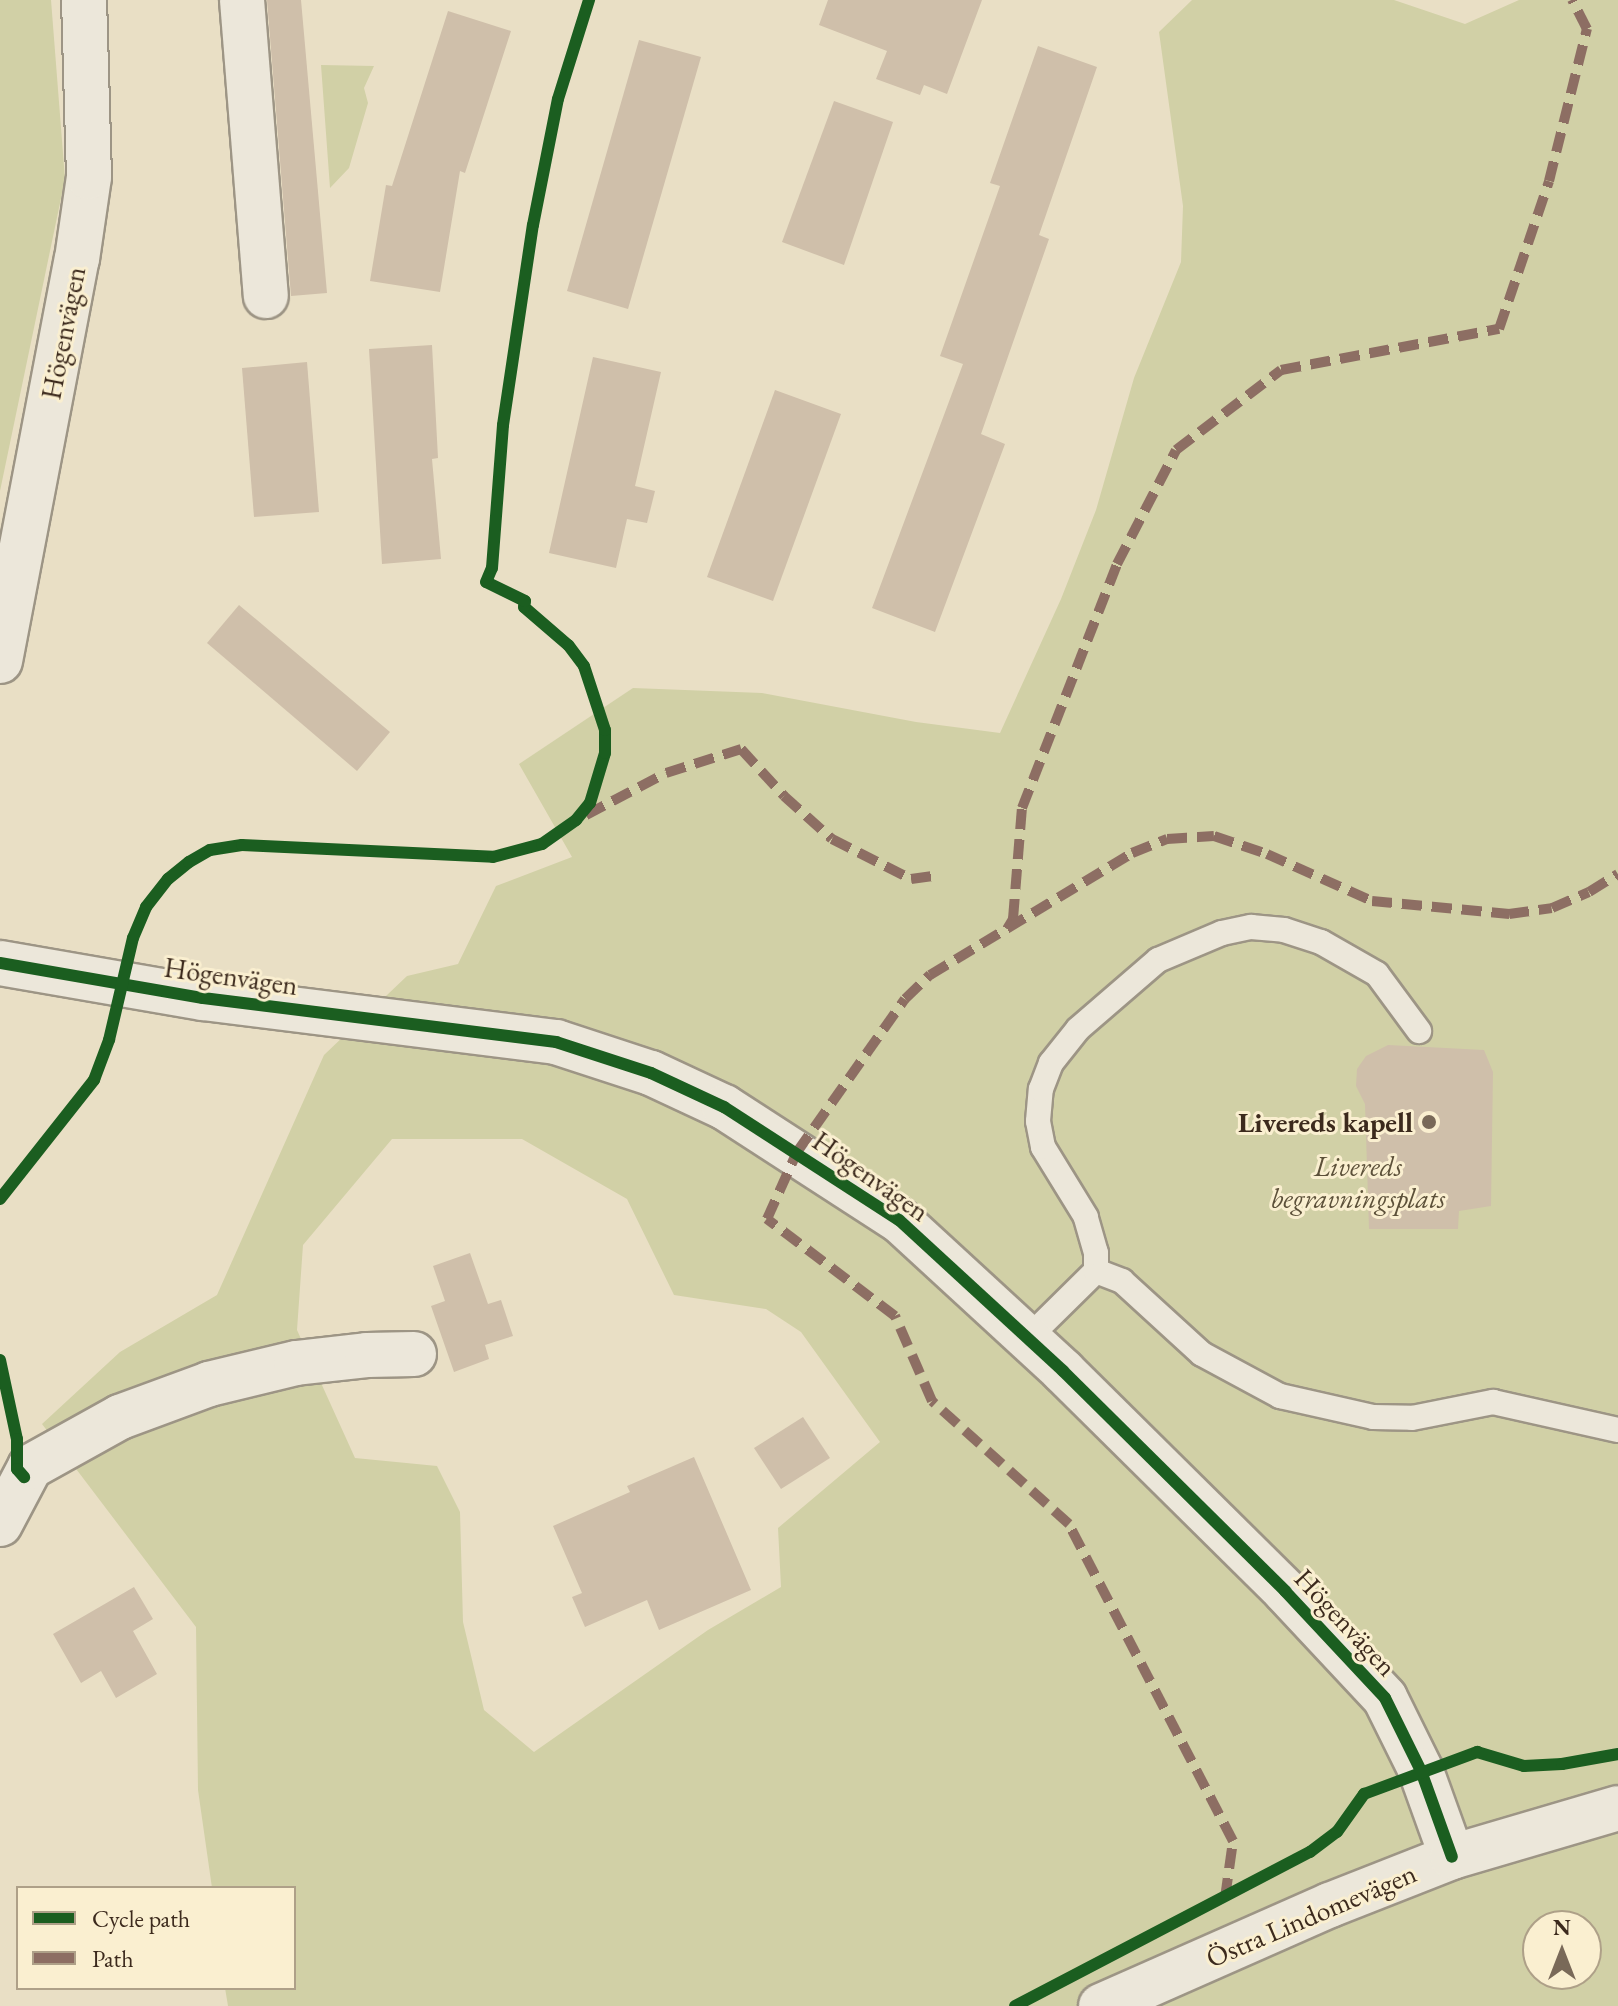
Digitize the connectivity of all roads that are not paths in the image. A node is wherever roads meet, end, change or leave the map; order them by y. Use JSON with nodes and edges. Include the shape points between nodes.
{"nodes":[{"id":1,"x":84,"y":0,"type":"edge"},
{"id":2,"x":242,"y":0,"type":"edge"},
{"id":3,"x":266,"y":296,"type":"dead end"},
{"id":4,"x":0,"y":661,"type":"edge"},
{"id":5,"x":0,"y":963,"type":"edge"},
{"id":6,"x":1419,"y":1031,"type":"dead end"},
{"id":7,"x":1096,"y":1271,"type":"junction"},
{"id":8,"x":1027,"y":1339,"type":"junction"},
{"id":9,"x":414,"y":1354,"type":"dead end"},
{"id":10,"x":1618,"y":1430,"type":"edge"},
{"id":11,"x":0,"y":1524,"type":"edge"},
{"id":12,"x":1618,"y":1808,"type":"edge"},
{"id":13,"x":1452,"y":1857,"type":"junction"},
{"id":14,"x":1101,"y":2006,"type":"edge"}],
"edges":[{"from":1,"to":4,"type":"street","name":"Högenvägen","via":[[89,177]]},
{"from":2,"to":3,"type":"street"},
{"from":5,"to":8,"type":"street","name":"Högenvägen","via":[[203,998],[556,1042],[651,1073],[724,1107],[899,1220]]},
{"from":6,"to":7,"type":"lane","via":[[1377,974],[1321,942],[1284,930],[1251,927],[1222,933],[1158,960],[1078,1029],[1051,1063],[1041,1089],[1038,1121],[1043,1147],[1086,1217]]},
{"from":7,"to":8,"type":"lane"},
{"from":7,"to":10,"type":"lane","via":[[1122,1281],[1202,1354],[1280,1396],[1358,1414],[1412,1418],[1493,1402]]},
{"from":8,"to":13,"type":"street","name":"Högenvägen","via":[[1285,1591],[1385,1698],[1421,1771]]},
{"from":9,"to":11,"type":"street","via":[[296,1363],[209,1384],[120,1417],[30,1467]]},
{"from":12,"to":13,"type":"street","name":"Östra Lindomevägen"},
{"from":13,"to":14,"type":"street","name":"Östra Lindomevägen"}]}
